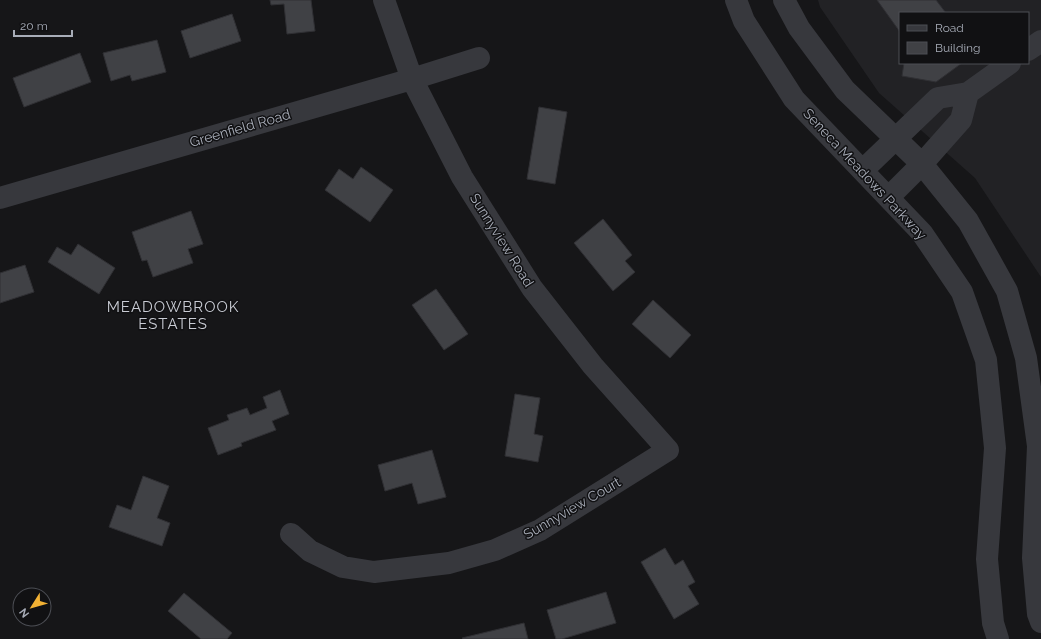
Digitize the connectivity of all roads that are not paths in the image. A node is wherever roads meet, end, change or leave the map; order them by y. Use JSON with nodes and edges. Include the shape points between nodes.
{"nodes":[{"id":1,"x":384,"y":0,"type":"edge"},
{"id":2,"x":736,"y":0,"type":"edge"},
{"id":3,"x":784,"y":0,"type":"edge"},
{"id":4,"x":1041,"y":41,"type":"edge"},
{"id":5,"x":1029,"y":49,"type":"edge"},
{"id":6,"x":479,"y":58,"type":"dead end"},
{"id":7,"x":1009,"y":64,"type":"edge"},
{"id":8,"x":412,"y":78,"type":"junction"},
{"id":9,"x":968,"y":93,"type":"junction"},
{"id":10,"x":896,"y":139,"type":"junction"},
{"id":11,"x":922,"y":164,"type":"junction"},
{"id":12,"x":863,"y":170,"type":"junction"},
{"id":13,"x":889,"y":197,"type":"junction"},
{"id":14,"x":0,"y":198,"type":"edge"},
{"id":15,"x":668,"y":450,"type":"joint"},
{"id":16,"x":291,"y":534,"type":"dead end"},
{"id":17,"x":1041,"y":622,"type":"edge"},
{"id":18,"x":998,"y":639,"type":"edge"}],
"edges":[{"from":1,"to":8,"type":"street","name":"Sunnyview Road"},
{"from":2,"to":12,"type":"street","name":"Seneca Meadows Parkway","via":[[744,21],[794,99]]},
{"from":3,"to":10,"type":"street","via":[[799,28],[845,90]]},
{"from":4,"to":5,"type":"street"},
{"from":6,"to":8,"type":"street","name":"Greenfield Road"},
{"from":7,"to":9,"type":"street"},
{"from":8,"to":14,"type":"street","name":"Greenfield Road"},
{"from":8,"to":15,"type":"street","name":"Sunnyview Road","via":[[462,177],[532,288],[593,366]]},
{"from":9,"to":10,"type":"street","via":[[938,98]]},
{"from":9,"to":11,"type":"street","via":[[961,120]]},
{"from":10,"to":11,"type":"street"},
{"from":10,"to":12,"type":"street"},
{"from":11,"to":13,"type":"street"},
{"from":11,"to":17,"type":"street","via":[[968,221],[1007,291],[1026,358],[1038,446],[1033,558]]},
{"from":12,"to":13,"type":"street","name":"Seneca Meadows Parkway"},
{"from":13,"to":18,"type":"street","name":"Seneca Meadows Parkway","via":[[922,233],[962,292],[986,360],[995,448],[987,559],[993,623]]},
{"from":15,"to":16,"type":"street","name":"Sunnyview Court","via":[[540,530],[495,550],[449,563],[374,572],[343,567],[310,551]]}]}
